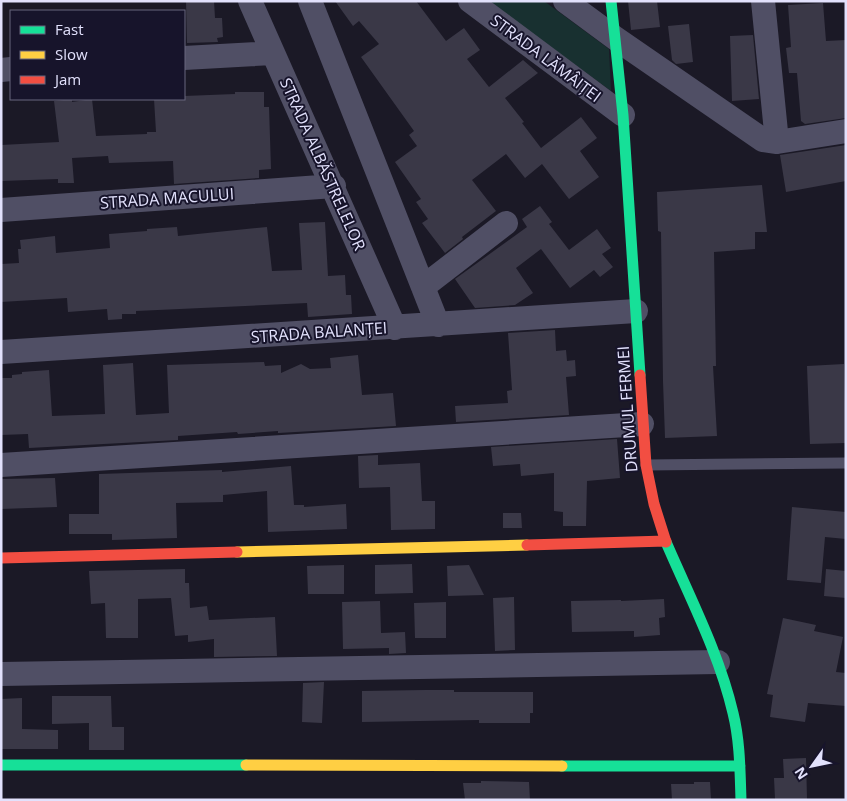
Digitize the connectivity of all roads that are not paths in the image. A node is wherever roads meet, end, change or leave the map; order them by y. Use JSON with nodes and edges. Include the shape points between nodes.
{"nodes":[{"id":1,"x":250,"y":1,"type":"edge"},
{"id":2,"x":310,"y":1,"type":"edge"},
{"id":3,"x":470,"y":1,"type":"edge"},
{"id":4,"x":565,"y":1,"type":"edge"},
{"id":5,"x":611,"y":1,"type":"edge"},
{"id":6,"x":763,"y":1,"type":"edge"},
{"id":7,"x":615,"y":38,"type":"junction"},
{"id":8,"x":273,"y":53,"type":"junction"},
{"id":9,"x":185,"y":58,"type":"edge"},
{"id":10,"x":623,"y":115,"type":"junction"},
{"id":11,"x":846,"y":132,"type":"edge"},
{"id":12,"x":777,"y":142,"type":"junction"},
{"id":13,"x":334,"y":186,"type":"junction"},
{"id":14,"x":1,"y":210,"type":"edge"},
{"id":15,"x":506,"y":222,"type":"dead end"},
{"id":16,"x":423,"y":287,"type":"junction"},
{"id":17,"x":636,"y":311,"type":"junction"},
{"id":18,"x":438,"y":325,"type":"junction"},
{"id":19,"x":395,"y":328,"type":"junction"},
{"id":20,"x":1,"y":352,"type":"edge"},
{"id":21,"x":642,"y":424,"type":"junction"},
{"id":22,"x":846,"y":463,"type":"edge"},
{"id":23,"x":1,"y":465,"type":"edge"},
{"id":24,"x":646,"y":465,"type":"junction"},
{"id":25,"x":666,"y":541,"type":"junction"},
{"id":26,"x":1,"y":558,"type":"edge"},
{"id":27,"x":718,"y":662,"type":"junction"},
{"id":28,"x":1,"y":674,"type":"edge"},
{"id":29,"x":1,"y":765,"type":"edge"},
{"id":30,"x":740,"y":766,"type":"junction"},
{"id":31,"x":741,"y":800,"type":"edge"}],
"edges":[{"from":1,"to":8,"type":"street","name":"STRADA ALBĂSTRELELOR"},
{"from":2,"to":16,"type":"street"},
{"from":3,"to":10,"type":"street","name":"STRADA LĂMÂIȚEI"},
{"from":4,"to":7,"type":"street"},
{"from":5,"to":7,"type":"street","name":"DRUMUL FERMEI"},
{"from":6,"to":12,"type":"street"},
{"from":7,"to":10,"type":"street","name":"DRUMUL FERMEI"},
{"from":7,"to":12,"type":"street","via":[[763,140]]},
{"from":8,"to":9,"type":"street"},
{"from":8,"to":13,"type":"street","name":"STRADA ALBĂSTRELELOR"},
{"from":10,"to":17,"type":"street","name":"DRUMUL FERMEI"},
{"from":11,"to":12,"type":"street"},
{"from":13,"to":14,"type":"street","name":"STRADA MACULUI"},
{"from":13,"to":19,"type":"street","name":"STRADA ALBĂSTRELELOR"},
{"from":15,"to":16,"type":"street"},
{"from":16,"to":18,"type":"street"},
{"from":17,"to":18,"type":"street","name":"STRADA BALANȚEI"},
{"from":17,"to":21,"type":"street","name":"DRUMUL FERMEI"},
{"from":18,"to":19,"type":"street","name":"STRADA BALANȚEI"},
{"from":19,"to":20,"type":"street","name":"STRADA BALANȚEI"},
{"from":21,"to":23,"type":"street"},
{"from":21,"to":24,"type":"street","name":"DRUMUL FERMEI"},
{"from":22,"to":24,"type":"lane"},
{"from":24,"to":25,"type":"street","name":"DRUMUL FERMEI"},
{"from":25,"to":26,"type":"street"},
{"from":25,"to":27,"type":"street","name":"DRUMUL FERMEI"},
{"from":27,"to":28,"type":"street"},
{"from":27,"to":30,"type":"street","name":"DRUMUL FERMEI","via":[[734,714]]},
{"from":29,"to":30,"type":"street"},
{"from":30,"to":31,"type":"street","name":"DRUMUL FERMEI"}]}
